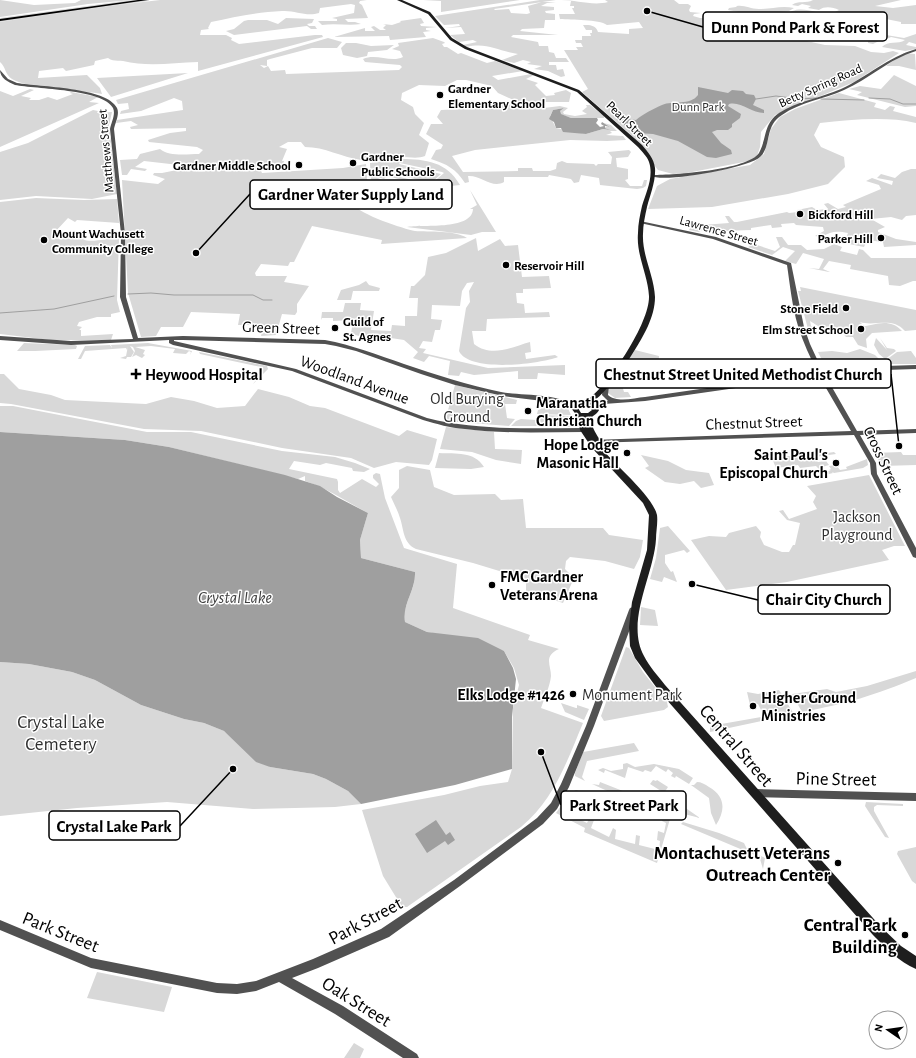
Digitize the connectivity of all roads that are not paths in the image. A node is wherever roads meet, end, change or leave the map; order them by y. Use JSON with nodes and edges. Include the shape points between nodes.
{"nodes":[{"id":1,"x":146,"y":0,"type":"edge"},
{"id":2,"x":398,"y":0,"type":"edge"},
{"id":3,"x":0,"y":20,"type":"edge"},
{"id":4,"x":916,"y":50,"type":"edge"},
{"id":5,"x":0,"y":71,"type":"edge"},
{"id":6,"x":653,"y":175,"type":"junction"},
{"id":7,"x":642,"y":222,"type":"junction"},
{"id":8,"x":789,"y":264,"type":"joint"},
{"id":9,"x":0,"y":338,"type":"edge"},
{"id":10,"x":172,"y":338,"type":"junction"},
{"id":11,"x":136,"y":340,"type":"junction"},
{"id":12,"x":916,"y":367,"type":"edge"},
{"id":13,"x":822,"y":374,"type":"junction"},
{"id":14,"x":606,"y":385,"type":"junction"},
{"id":15,"x":553,"y":400,"type":"junction"},
{"id":16,"x":625,"y":402,"type":"junction"},
{"id":17,"x":591,"y":406,"type":"junction"},
{"id":18,"x":576,"y":411,"type":"junction"},
{"id":19,"x":584,"y":430,"type":"junction"},
{"id":20,"x":916,"y":431,"type":"edge"},
{"id":21,"x":856,"y":433,"type":"junction"},
{"id":22,"x":595,"y":442,"type":"junction"},
{"id":23,"x":916,"y":555,"type":"edge"},
{"id":24,"x":635,"y":605,"type":"junction"},
{"id":25,"x":635,"y":646,"type":"junction"},
{"id":26,"x":619,"y":648,"type":"junction"},
{"id":27,"x":755,"y":793,"type":"junction"},
{"id":28,"x":916,"y":797,"type":"edge"},
{"id":29,"x":0,"y":925,"type":"edge"},
{"id":30,"x":916,"y":963,"type":"edge"},
{"id":31,"x":280,"y":977,"type":"junction"},
{"id":32,"x":413,"y":1058,"type":"edge"}],
"edges":[{"from":1,"to":3,"type":"highway"},
{"from":2,"to":6,"type":"main road","name":"Pearl Street","via":[[428,13],[449,37],[466,48],[565,84],[582,93],[643,148],[650,160]]},
{"from":4,"to":6,"type":"street","name":"Betty Spring Road","via":[[899,55],[853,85],[790,109],[775,118],[766,132],[762,152],[754,160],[739,166],[683,175]]},
{"from":5,"to":11,"type":"street","name":"Matthews Street","via":[[7,80],[16,84],[96,95],[114,106],[116,114],[112,129],[123,234],[123,298]]},
{"from":6,"to":7,"type":"main road"},
{"from":7,"to":8,"type":"street","name":"Lawrence Street","via":[[714,238]]},
{"from":7,"to":14,"type":"main road","via":[[640,242],[651,291],[650,307],[639,336]]},
{"from":8,"to":13,"type":"street","name":"Cross Street","via":[[801,328]]},
{"from":9,"to":11,"type":"street","name":"Green Street","via":[[71,343]]},
{"from":10,"to":11,"type":"street","name":"Green Street"},
{"from":10,"to":15,"type":"street","name":"Green Street","via":[[328,342],[474,387],[512,396]]},
{"from":10,"to":19,"type":"street","name":"Woodland Avenue","via":[[171,342],[175,344],[294,370],[447,425],[484,430]]},
{"from":12,"to":13,"type":"street","via":[[862,368]]},
{"from":13,"to":16,"type":"street"},
{"from":13,"to":21,"type":"street","name":"Cross Street"},
{"from":14,"to":16,"type":"street","via":[[606,397]]},
{"from":14,"to":17,"type":"main road"},
{"from":15,"to":17,"type":"street"},
{"from":15,"to":18,"type":"street","via":[[568,404]]},
{"from":16,"to":17,"type":"street"},
{"from":17,"to":18,"type":"main road"},
{"from":17,"to":18,"type":"main road","via":[[576,404]]},
{"from":17,"to":22,"type":"main road","via":[[588,420]]},
{"from":18,"to":19,"type":"main road","via":[[582,418]]},
{"from":19,"to":22,"type":"main road"},
{"from":20,"to":21,"type":"street","name":"Chestnut Street"},
{"from":21,"to":22,"type":"street","name":"Chestnut Street"},
{"from":21,"to":23,"type":"street","name":"Cross Street","via":[[873,463],[874,474]]},
{"from":22,"to":24,"type":"main road","name":"Central Street","via":[[603,455],[646,501],[653,515],[651,550]]},
{"from":24,"to":25,"type":"main road","name":"Central Street"},
{"from":24,"to":26,"type":"street","name":"Park Street"},
{"from":25,"to":26,"type":"street","via":[[626,643]]},
{"from":25,"to":27,"type":"main road","name":"Central Street","via":[[660,686]]},
{"from":26,"to":31,"type":"street","name":"Park Street","via":[[564,787],[544,818],[392,929]]},
{"from":27,"to":28,"type":"street","name":"Pine Street"},
{"from":27,"to":30,"type":"main road","name":"Central Street","via":[[876,927],[901,953]]},
{"from":29,"to":31,"type":"street","name":"Park Street","via":[[91,963],[177,981],[237,989],[256,986]]},
{"from":31,"to":32,"type":"street","name":"Oak Street","via":[[339,1010]]}]}
